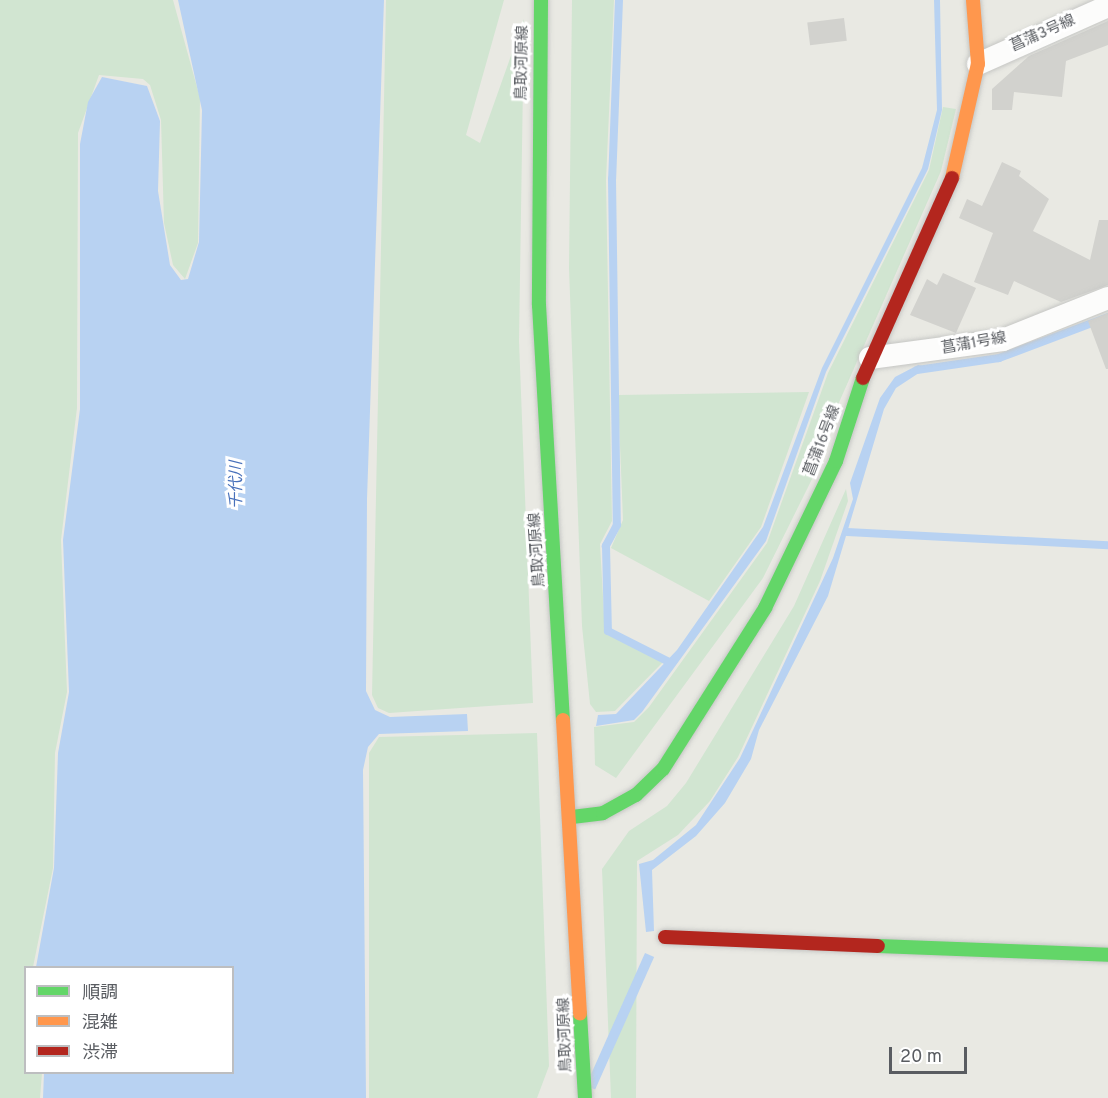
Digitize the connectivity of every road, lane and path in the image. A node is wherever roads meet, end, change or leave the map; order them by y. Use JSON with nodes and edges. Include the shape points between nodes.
{"nodes":[{"id":1,"x":541,"y":0,"type":"edge"},
{"id":2,"x":973,"y":0,"type":"edge"},
{"id":3,"x":1108,"y":6,"type":"edge"},
{"id":4,"x":978,"y":64,"type":"junction"},
{"id":5,"x":1108,"y":298,"type":"edge"},
{"id":6,"x":870,"y":358,"type":"junction"},
{"id":7,"x":572,"y":817,"type":"junction"},
{"id":8,"x":664,"y":937,"type":"dead end"},
{"id":9,"x":1108,"y":955,"type":"edge"},
{"id":10,"x":585,"y":1098,"type":"edge"}],
"edges":[{"from":1,"to":7,"type":"street","name":"鳥取河原線","via":[[540,305]]},
{"from":2,"to":4,"type":"street","name":"菖蒲16号線"},
{"from":3,"to":4,"type":"street","name":"菖蒲3号線"},
{"from":4,"to":6,"type":"street","name":"菖蒲16号線","via":[[959,163]]},
{"from":5,"to":6,"type":"street","name":"菖蒲1号線","via":[[1003,340]]},
{"from":6,"to":7,"type":"street","name":"菖蒲16号線","via":[[836,461],[765,608],[663,769],[636,795],[603,813]]},
{"from":7,"to":10,"type":"street","name":"鳥取河原線"},
{"from":8,"to":9,"type":"street"}]}
